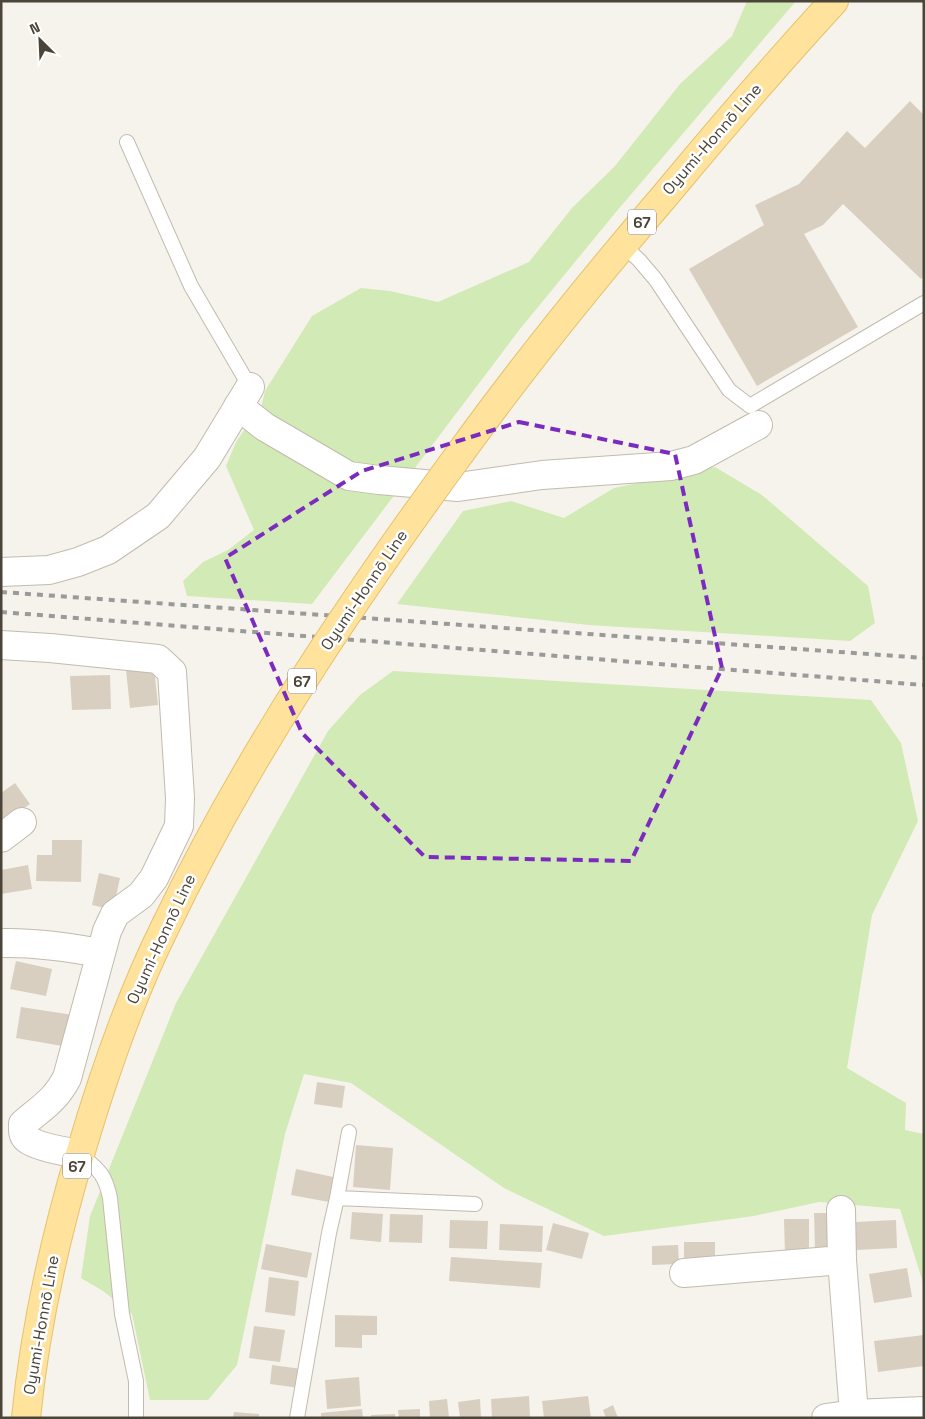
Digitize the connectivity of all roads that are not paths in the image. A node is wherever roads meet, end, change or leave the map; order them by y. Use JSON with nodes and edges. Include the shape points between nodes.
{"nodes":[{"id":1,"x":834,"y":1,"type":"edge"},
{"id":2,"x":127,"y":142,"type":"dead end"},
{"id":3,"x":623,"y":245,"type":"junction"},
{"id":4,"x":924,"y":303,"type":"edge"},
{"id":5,"x":244,"y":397,"type":"junction"},
{"id":6,"x":758,"y":425,"type":"dead end"},
{"id":7,"x":1,"y":572,"type":"edge"},
{"id":8,"x":1,"y":645,"type":"edge"},
{"id":9,"x":1,"y":943,"type":"edge"},
{"id":10,"x":100,"y":953,"type":"junction"},
{"id":11,"x":349,"y":1132,"type":"dead end"},
{"id":12,"x":80,"y":1154,"type":"junction"},
{"id":13,"x":337,"y":1198,"type":"junction"},
{"id":14,"x":475,"y":1204,"type":"dead end"},
{"id":15,"x":841,"y":1210,"type":"dead end"},
{"id":16,"x":842,"y":1260,"type":"junction"},
{"id":17,"x":684,"y":1273,"type":"dead end"},
{"id":18,"x":924,"y":1412,"type":"edge"},
{"id":19,"x":854,"y":1414,"type":"junction"},
{"id":20,"x":26,"y":1418,"type":"edge"},
{"id":21,"x":136,"y":1418,"type":"edge"},
{"id":22,"x":297,"y":1418,"type":"edge"},
{"id":23,"x":826,"y":1418,"type":"edge"}],
"edges":[{"from":1,"to":3,"type":"main road","name":"Oyumi-Honnō Line","number":"67"},
{"from":2,"to":5,"type":"lane"},
{"from":3,"to":4,"type":"lane","via":[[656,280],[729,390],[750,406]]},
{"from":3,"to":12,"type":"main road","name":"Oyumi-Honnō Line","number":"67","bridge":true,"via":[[514,379],[387,553],[294,694],[212,834],[145,967],[118,1034]]},
{"from":5,"to":6,"type":"street","via":[[265,427],[349,476],[458,487],[542,475],[671,466],[694,460]]},
{"from":5,"to":7,"type":"street","via":[[207,458],[158,516],[108,550],[78,562],[48,570]]},
{"from":8,"to":10,"type":"street","via":[[158,659],[172,672],[179,826],[154,878],[141,895],[115,914]]},
{"from":9,"to":10,"type":"street","via":[[20,942]]},
{"from":10,"to":12,"type":"street","via":[[67,1078],[47,1105],[23,1124],[27,1139],[57,1151]]},
{"from":11,"to":13,"type":"lane"},
{"from":12,"to":20,"type":"main road","name":"Oyumi-Honnō Line","number":"67","via":[[66,1199],[49,1277]]},
{"from":12,"to":21,"type":"lane","via":[[98,1169],[106,1181],[110,1198],[122,1314],[136,1381]]},
{"from":13,"to":14,"type":"lane"},
{"from":13,"to":22,"type":"lane","via":[[328,1233]]},
{"from":15,"to":16,"type":"street"},
{"from":16,"to":17,"type":"street"},
{"from":16,"to":19,"type":"street"},
{"from":18,"to":19,"type":"street"},
{"from":19,"to":23,"type":"street"}]}
